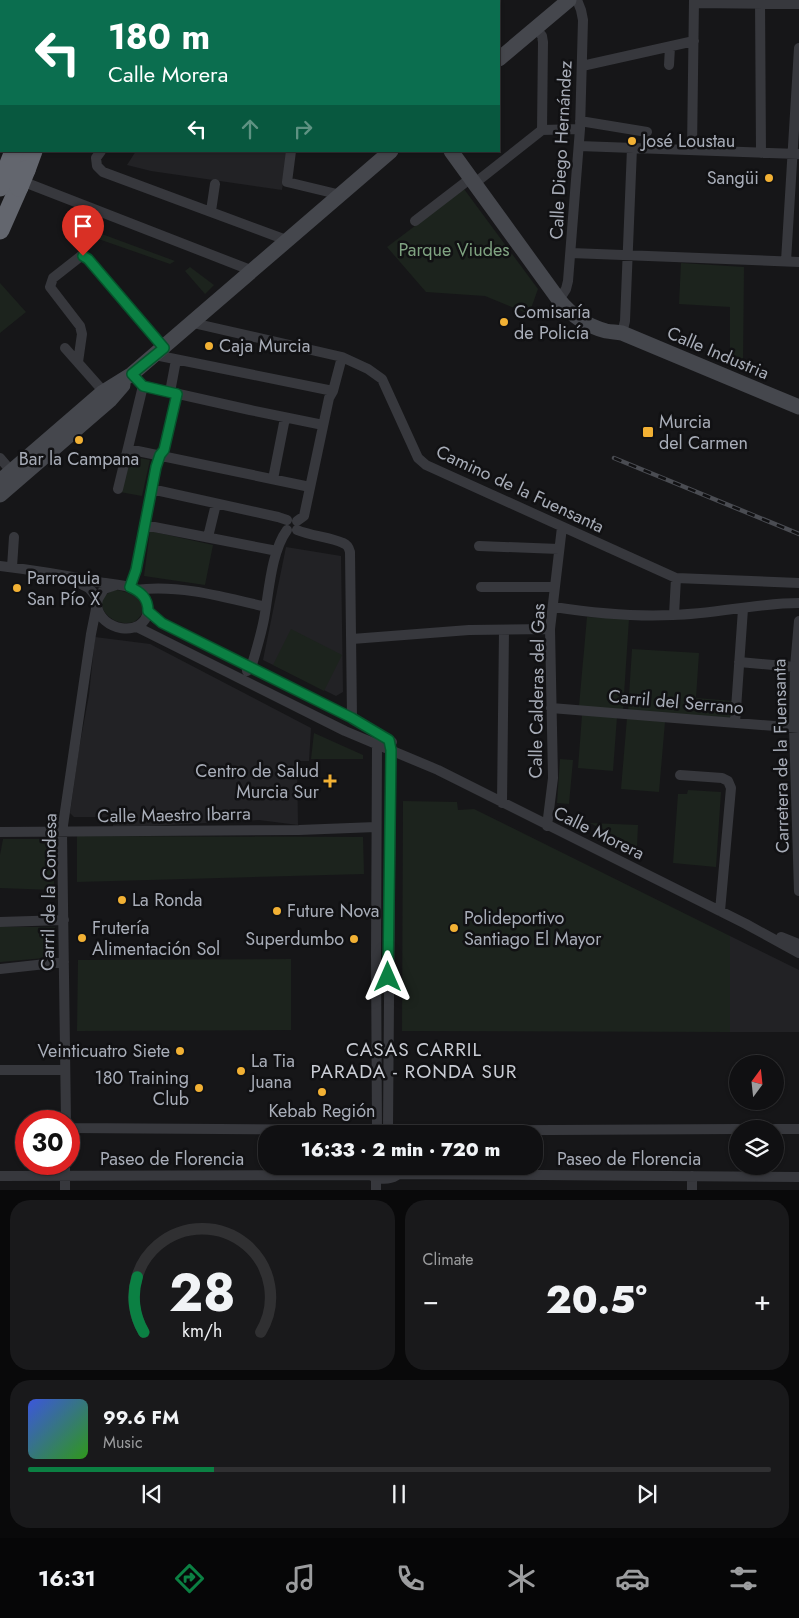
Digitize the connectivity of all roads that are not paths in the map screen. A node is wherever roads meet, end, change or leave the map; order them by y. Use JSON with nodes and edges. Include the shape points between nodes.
{"nodes":[{"id":1,"x":569,"y":0,"type":"edge"},
{"id":2,"x":578,"y":0,"type":"edge"},
{"id":3,"x":694,"y":1,"type":"edge"},
{"id":4,"x":760,"y":2,"type":"edge"},
{"id":5,"x":799,"y":4,"type":"edge"},
{"id":6,"x":536,"y":28,"type":"junction"},
{"id":7,"x":694,"y":42,"type":"junction"},
{"id":8,"x":670,"y":47,"type":"junction"},
{"id":9,"x":799,"y":48,"type":"edge"},
{"id":10,"x":500,"y":59,"type":"edge"},
{"id":11,"x":669,"y":64,"type":"dead end"},
{"id":12,"x":582,"y":66,"type":"junction"},
{"id":13,"x":580,"y":125,"type":"junction"},
{"id":14,"x":542,"y":130,"type":"junction"},
{"id":15,"x":647,"y":132,"type":"dead end"},
{"id":16,"x":579,"y":146,"type":"junction"},
{"id":17,"x":632,"y":148,"type":"junction"},
{"id":18,"x":692,"y":150,"type":"junction"},
{"id":19,"x":14,"y":152,"type":"edge"},
{"id":20,"x":33,"y":152,"type":"edge"},
{"id":21,"x":291,"y":152,"type":"edge"},
{"id":22,"x":390,"y":152,"type":"edge"},
{"id":23,"x":452,"y":152,"type":"edge"},
{"id":24,"x":761,"y":153,"type":"junction"},
{"id":25,"x":796,"y":154,"type":"edge"},
{"id":26,"x":98,"y":155,"type":"edge"},
{"id":27,"x":0,"y":174,"type":"edge"},
{"id":28,"x":473,"y":181,"type":"junction"},
{"id":29,"x":216,"y":184,"type":"dead end"},
{"id":30,"x":0,"y":187,"type":"edge"},
{"id":31,"x":341,"y":195,"type":"junction"},
{"id":32,"x":212,"y":211,"type":"junction"},
{"id":33,"x":415,"y":222,"type":"dead end"},
{"id":34,"x":0,"y":230,"type":"edge"},
{"id":35,"x":289,"y":241,"type":"junction"},
{"id":36,"x":571,"y":253,"type":"junction"},
{"id":37,"x":627,"y":255,"type":"junction"},
{"id":38,"x":786,"y":261,"type":"junction"},
{"id":39,"x":799,"y":262,"type":"edge"},
{"id":40,"x":254,"y":271,"type":"junction"},
{"id":41,"x":559,"y":300,"type":"junction"},
{"id":42,"x":193,"y":323,"type":"junction"},
{"id":43,"x":622,"y":333,"type":"junction"},
{"id":44,"x":66,"y":348,"type":"dead end"},
{"id":45,"x":159,"y":351,"type":"junction"},
{"id":46,"x":342,"y":356,"type":"junction"},
{"id":47,"x":176,"y":360,"type":"junction"},
{"id":48,"x":78,"y":362,"type":"junction"},
{"id":49,"x":132,"y":374,"type":"junction"},
{"id":50,"x":143,"y":386,"type":"junction"},
{"id":51,"x":333,"y":391,"type":"junction"},
{"id":52,"x":104,"y":392,"type":"junction"},
{"id":53,"x":173,"y":393,"type":"junction"},
{"id":54,"x":799,"y":407,"type":"edge"},
{"id":55,"x":285,"y":418,"type":"junction"},
{"id":56,"x":323,"y":425,"type":"junction"},
{"id":57,"x":128,"y":449,"type":"junction"},
{"id":58,"x":160,"y":455,"type":"junction"},
{"id":59,"x":0,"y":458,"type":"edge"},
{"id":60,"x":6,"y":476,"type":"edge"},
{"id":61,"x":272,"y":479,"type":"junction"},
{"id":62,"x":310,"y":487,"type":"junction"},
{"id":63,"x":118,"y":489,"type":"dead end"},
{"id":64,"x":151,"y":489,"type":"junction"},
{"id":65,"x":0,"y":495,"type":"edge"},
{"id":66,"x":216,"y":504,"type":"junction"},
{"id":67,"x":144,"y":525,"type":"junction"},
{"id":68,"x":292,"y":525,"type":"junction"},
{"id":69,"x":562,"y":527,"type":"junction"},
{"id":70,"x":14,"y":537,"type":"dead end"},
{"id":71,"x":208,"y":537,"type":"junction"},
{"id":72,"x":479,"y":546,"type":"dead end"},
{"id":73,"x":560,"y":549,"type":"junction"},
{"id":74,"x":277,"y":552,"type":"junction"},
{"id":75,"x":0,"y":566,"type":"edge"},
{"id":76,"x":12,"y":568,"type":"junction"},
{"id":77,"x":53,"y":573,"type":"junction"},
{"id":78,"x":676,"y":578,"type":"junction"},
{"id":79,"x":799,"y":583,"type":"edge"},
{"id":80,"x":116,"y":585,"type":"junction"},
{"id":81,"x":481,"y":587,"type":"dead end"},
{"id":82,"x":555,"y":587,"type":"junction"},
{"id":83,"x":133,"y":588,"type":"junction"},
{"id":84,"x":98,"y":601,"type":"junction"},
{"id":85,"x":799,"y":603,"type":"edge"},
{"id":86,"x":266,"y":607,"type":"junction"},
{"id":87,"x":554,"y":607,"type":"junction"},
{"id":88,"x":743,"y":608,"type":"junction"},
{"id":89,"x":148,"y":611,"type":"junction"},
{"id":90,"x":674,"y":616,"type":"junction"},
{"id":91,"x":799,"y":621,"type":"edge"},
{"id":92,"x":113,"y":626,"type":"junction"},
{"id":93,"x":137,"y":627,"type":"junction"},
{"id":94,"x":550,"y":629,"type":"junction"},
{"id":95,"x":504,"y":630,"type":"junction"},
{"id":96,"x":91,"y":634,"type":"junction"},
{"id":97,"x":352,"y":639,"type":"junction"},
{"id":98,"x":739,"y":664,"type":"junction"},
{"id":99,"x":795,"y":667,"type":"junction"},
{"id":100,"x":222,"y":668,"type":"junction"},
{"id":101,"x":251,"y":668,"type":"junction"},
{"id":102,"x":551,"y":708,"type":"junction"},
{"id":103,"x":352,"y":718,"type":"junction"},
{"id":104,"x":735,"y":723,"type":"junction"},
{"id":105,"x":797,"y":728,"type":"edge"},
{"id":106,"x":378,"y":745,"type":"junction"},
{"id":107,"x":390,"y":746,"type":"junction"},
{"id":108,"x":680,"y":775,"type":"dead end"},
{"id":109,"x":798,"y":797,"type":"edge"},
{"id":110,"x":502,"y":803,"type":"junction"},
{"id":111,"x":548,"y":826,"type":"junction"},
{"id":112,"x":376,"y":827,"type":"junction"},
{"id":113,"x":0,"y":832,"type":"edge"},
{"id":114,"x":62,"y":832,"type":"junction"},
{"id":115,"x":799,"y":843,"type":"edge"},
{"id":116,"x":799,"y":890,"type":"edge"},
{"id":117,"x":720,"y":911,"type":"junction"},
{"id":118,"x":64,"y":920,"type":"junction"},
{"id":119,"x":0,"y":922,"type":"edge"},
{"id":120,"x":746,"y":924,"type":"junction"},
{"id":121,"x":799,"y":944,"type":"edge"},
{"id":122,"x":799,"y":954,"type":"edge"},
{"id":123,"x":64,"y":962,"type":"junction"},
{"id":124,"x":0,"y":969,"type":"edge"},
{"id":125,"x":0,"y":1070,"type":"edge"},
{"id":126,"x":65,"y":1070,"type":"junction"},
{"id":127,"x":66,"y":1110,"type":"edge"},
{"id":128,"x":375,"y":1125,"type":"edge"},
{"id":129,"x":375,"y":1125,"type":"edge"},
{"id":130,"x":80,"y":1128,"type":"edge"},
{"id":131,"x":258,"y":1129,"type":"edge"},
{"id":132,"x":729,"y":1129,"type":"edge"},
{"id":133,"x":784,"y":1129,"type":"edge"},
{"id":134,"x":799,"y":1129,"type":"edge"},
{"id":135,"x":543,"y":1131,"type":"edge"},
{"id":136,"x":543,"y":1174,"type":"edge"},
{"id":137,"x":381,"y":1175,"type":"edge"},
{"id":138,"x":397,"y":1175,"type":"edge"},
{"id":139,"x":0,"y":1176,"type":"edge"},
{"id":140,"x":64,"y":1176,"type":"junction"},
{"id":141,"x":372,"y":1176,"type":"junction"},
{"id":142,"x":692,"y":1176,"type":"junction"},
{"id":143,"x":799,"y":1177,"type":"edge"},
{"id":144,"x":65,"y":1190,"type":"edge"},
{"id":145,"x":376,"y":1190,"type":"edge"},
{"id":146,"x":389,"y":1190,"type":"edge"},
{"id":147,"x":692,"y":1190,"type":"edge"}],
"edges":[{"from":1,"to":6,"type":"main road"},
{"from":2,"to":12,"type":"street","name":"Calle Diego Hernández","via":[[582,20]]},
{"from":3,"to":4,"type":"street"},
{"from":3,"to":7,"type":"street"},
{"from":4,"to":5,"type":"street"},
{"from":4,"to":24,"type":"street"},
{"from":6,"to":10,"type":"main road"},
{"from":6,"to":14,"type":"street","via":[[543,42]]},
{"from":7,"to":8,"type":"street"},
{"from":7,"to":18,"type":"street"},
{"from":8,"to":11,"type":"street"},
{"from":8,"to":12,"type":"street"},
{"from":9,"to":25,"type":"street"},
{"from":12,"to":13,"type":"street","name":"Calle Diego Hernández"},
{"from":13,"to":14,"type":"street"},
{"from":13,"to":15,"type":"street"},
{"from":13,"to":16,"type":"street","name":"Calle Diego Hernández"},
{"from":14,"to":28,"type":"street"},
{"from":16,"to":17,"type":"street"},
{"from":16,"to":36,"type":"street","name":"Calle Diego Hernández"},
{"from":17,"to":18,"type":"street"},
{"from":17,"to":37,"type":"street"},
{"from":18,"to":24,"type":"street"},
{"from":19,"to":30,"type":"highway","bridge":true},
{"from":20,"to":34,"type":"highway","bridge":true},
{"from":21,"to":31,"type":"street","via":[[287,182]]},
{"from":22,"to":31,"type":"main road"},
{"from":23,"to":28,"type":"main road","name":"Calle Industria"},
{"from":24,"to":25,"type":"street"},
{"from":25,"to":38,"type":"street"},
{"from":26,"to":32,"type":"street","via":[[97,166],[103,172]]},
{"from":27,"to":40,"type":"street"},
{"from":28,"to":33,"type":"street"},
{"from":28,"to":41,"type":"main road","name":"Calle Industria"},
{"from":29,"to":32,"type":"street"},
{"from":31,"to":35,"type":"main road"},
{"from":32,"to":35,"type":"street"},
{"from":35,"to":40,"type":"main road"},
{"from":36,"to":37,"type":"street"},
{"from":36,"to":41,"type":"street","name":"Calle Diego Hernández","via":[[567,286]]},
{"from":37,"to":38,"type":"street"},
{"from":37,"to":43,"type":"street"},
{"from":38,"to":39,"type":"street"},
{"from":40,"to":42,"type":"main road"},
{"from":41,"to":43,"type":"main road","name":"Calle Industria","via":[[582,321],[603,330]]},
{"from":42,"to":45,"type":"main road"},
{"from":42,"to":46,"type":"street","name":"Camino de la Fuensanta"},
{"from":43,"to":54,"type":"main road","name":"Calle Industria"},
{"from":44,"to":48,"type":"street"},
{"from":45,"to":47,"type":"street"},
{"from":45,"to":48,"type":"street","via":[[88,259],[81,256],[53,278],[50,287],[80,326],[82,338]]},
{"from":45,"to":49,"type":"main road"},
{"from":46,"to":51,"type":"street"},
{"from":46,"to":69,"type":"street","name":"Camino de la Fuensanta","via":[[382,379],[418,458],[426,465]]},
{"from":47,"to":51,"type":"street"},
{"from":47,"to":53,"type":"street"},
{"from":48,"to":52,"type":"street"},
{"from":49,"to":50,"type":"street"},
{"from":49,"to":52,"type":"main road"},
{"from":49,"to":65,"type":"main road","via":[[110,400]]},
{"from":50,"to":53,"type":"street"},
{"from":50,"to":57,"type":"street"},
{"from":51,"to":56,"type":"street"},
{"from":52,"to":60,"type":"main road"},
{"from":53,"to":55,"type":"street"},
{"from":53,"to":58,"type":"street","via":[[164,450]]},
{"from":55,"to":56,"type":"street"},
{"from":55,"to":61,"type":"street"},
{"from":56,"to":62,"type":"street"},
{"from":57,"to":58,"type":"street"},
{"from":57,"to":63,"type":"street"},
{"from":58,"to":61,"type":"street"},
{"from":58,"to":64,"type":"street"},
{"from":59,"to":60,"type":"street"},
{"from":61,"to":62,"type":"street"},
{"from":62,"to":68,"type":"street","via":[[304,516]]},
{"from":64,"to":66,"type":"street"},
{"from":64,"to":67,"type":"street"},
{"from":66,"to":68,"type":"street","via":[[278,517]]},
{"from":66,"to":71,"type":"street"},
{"from":67,"to":71,"type":"street"},
{"from":67,"to":83,"type":"street"},
{"from":68,"to":74,"type":"street","via":[[281,539]]},
{"from":68,"to":97,"type":"street","via":[[308,535],[342,542],[348,547]]},
{"from":69,"to":73,"type":"street","name":"Calle Calderas del Gas"},
{"from":69,"to":78,"type":"street","name":"Camino de la Fuensanta"},
{"from":70,"to":76,"type":"street"},
{"from":71,"to":74,"type":"street"},
{"from":72,"to":73,"type":"street"},
{"from":73,"to":82,"type":"street","name":"Calle Calderas del Gas"},
{"from":74,"to":86,"type":"street"},
{"from":75,"to":76,"type":"street"},
{"from":76,"to":77,"type":"street"},
{"from":77,"to":80,"type":"street"},
{"from":77,"to":84,"type":"street","via":[[89,588]]},
{"from":78,"to":79,"type":"street","name":"Camino de la Fuensanta"},
{"from":78,"to":90,"type":"street"},
{"from":80,"to":83,"type":"street"},
{"from":80,"to":84,"type":"street","via":[[104,590]]},
{"from":81,"to":82,"type":"street"},
{"from":82,"to":87,"type":"street","name":"Calle Calderas del Gas"},
{"from":83,"to":86,"type":"street","via":[[174,589]]},
{"from":83,"to":89,"type":"street","via":[[146,598]]},
{"from":84,"to":92,"type":"street","via":[[102,618]]},
{"from":84,"to":96,"type":"street","name":"Carril de la Condesa"},
{"from":85,"to":88,"type":"street"},
{"from":86,"to":101,"type":"street"},
{"from":87,"to":90,"type":"street"},
{"from":87,"to":94,"type":"street","name":"Calle Calderas del Gas"},
{"from":88,"to":90,"type":"street"},
{"from":88,"to":98,"type":"street"},
{"from":89,"to":93,"type":"street","via":[[146,619]]},
{"from":89,"to":101,"type":"street","name":"Calle Morera","via":[[162,623]]},
{"from":91,"to":99,"type":"street","name":"Carretera de la Fuensanta"},
{"from":92,"to":93,"type":"street","via":[[122,629]]},
{"from":92,"to":96,"type":"street","via":[[100,626]]},
{"from":93,"to":100,"type":"street"},
{"from":94,"to":95,"type":"street"},
{"from":94,"to":102,"type":"street","name":"Calle Calderas del Gas"},
{"from":95,"to":97,"type":"street"},
{"from":95,"to":110,"type":"street"},
{"from":96,"to":114,"type":"street","name":"Carril de la Condesa"},
{"from":97,"to":103,"type":"street"},
{"from":98,"to":99,"type":"street"},
{"from":98,"to":104,"type":"street"},
{"from":99,"to":105,"type":"street","name":"Carretera de la Fuensanta"},
{"from":100,"to":101,"type":"street","via":[[245,672]]},
{"from":100,"to":106,"type":"street"},
{"from":101,"to":103,"type":"street","name":"Calle Morera"},
{"from":102,"to":104,"type":"street","name":"Carril del Serrano"},
{"from":102,"to":111,"type":"street","name":"Calle Calderas del Gas","via":[[553,778]]},
{"from":103,"to":107,"type":"street","name":"Calle Morera"},
{"from":104,"to":105,"type":"street","name":"Carril del Serrano"},
{"from":105,"to":109,"type":"street","name":"Carretera de la Fuensanta"},
{"from":106,"to":107,"type":"street"},
{"from":106,"to":112,"type":"street"},
{"from":107,"to":110,"type":"street","name":"Calle Morera"},
{"from":107,"to":128,"type":"street"},
{"from":108,"to":117,"type":"street","via":[[722,778],[731,788]]},
{"from":109,"to":115,"type":"street","name":"Carretera de la Fuensanta"},
{"from":110,"to":111,"type":"street","name":"Calle Morera"},
{"from":111,"to":117,"type":"street","name":"Calle Morera"},
{"from":112,"to":114,"type":"street","name":"Calle Maestro Ibarra"},
{"from":112,"to":129,"type":"street"},
{"from":113,"to":114,"type":"street","name":"Calle Maestro Ibarra"},
{"from":114,"to":118,"type":"street","name":"Carril de la Condesa"},
{"from":115,"to":116,"type":"street","name":"Carretera de la Fuensanta"},
{"from":117,"to":120,"type":"street","name":"Calle Morera"},
{"from":118,"to":119,"type":"street"},
{"from":118,"to":123,"type":"street","name":"Carril de la Condesa"},
{"from":120,"to":121,"type":"street","name":"Calle Morera"},
{"from":120,"to":122,"type":"street","name":"Calle Morera"},
{"from":123,"to":124,"type":"street"},
{"from":123,"to":126,"type":"street","name":"Carril de la Condesa"},
{"from":125,"to":126,"type":"street"},
{"from":126,"to":127,"type":"street","name":"Carril de la Condesa"},
{"from":130,"to":131,"type":"street","name":"Paseo de Florencia"},
{"from":132,"to":135,"type":"street","name":"Paseo de Florencia"},
{"from":133,"to":134,"type":"street"},
{"from":136,"to":142,"type":"street","name":"Paseo de Florencia"},
{"from":137,"to":141,"type":"street","name":"Paseo de Florencia"},
{"from":138,"to":146,"type":"street"},
{"from":139,"to":140,"type":"street","name":"Paseo de Florencia"},
{"from":140,"to":141,"type":"street","name":"Paseo de Florencia"},
{"from":140,"to":144,"type":"street"},
{"from":141,"to":145,"type":"street"},
{"from":142,"to":143,"type":"street","name":"Paseo de Florencia"},
{"from":142,"to":147,"type":"street"}]}
